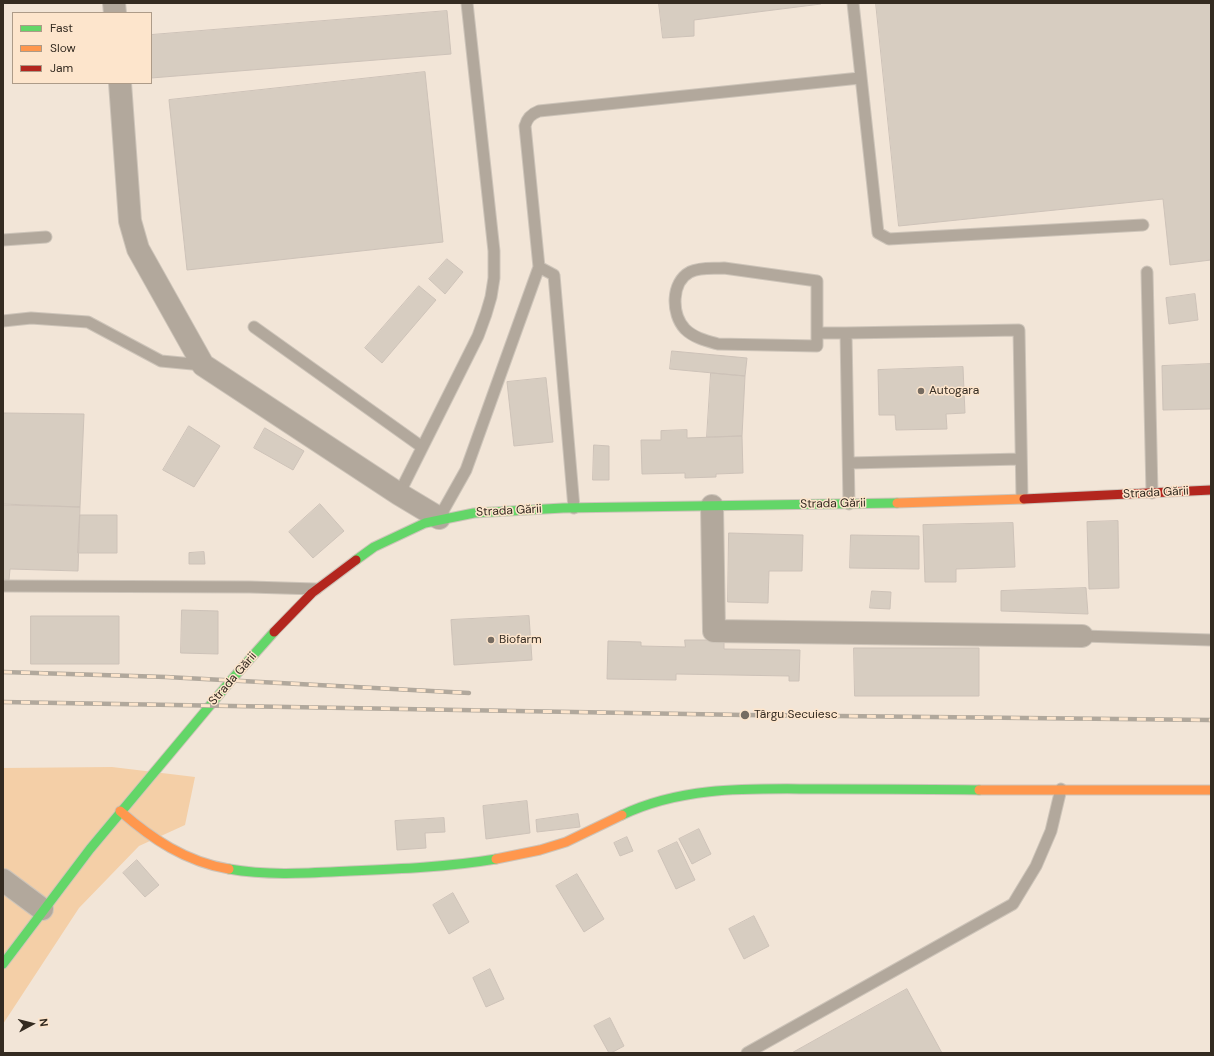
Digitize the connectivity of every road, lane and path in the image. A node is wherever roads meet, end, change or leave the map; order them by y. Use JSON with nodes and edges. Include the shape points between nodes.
{"nodes":[{"id":1,"x":467,"y":3,"type":"edge"},
{"id":2,"x":853,"y":3,"type":"edge"},
{"id":3,"x":860,"y":78,"type":"junction"},
{"id":4,"x":120,"y":84,"type":"edge"},
{"id":5,"x":1143,"y":225,"type":"dead end"},
{"id":6,"x":46,"y":237,"type":"dead end"},
{"id":7,"x":3,"y":240,"type":"edge"},
{"id":8,"x":539,"y":267,"type":"junction"},
{"id":9,"x":1147,"y":272,"type":"dead end"},
{"id":10,"x":3,"y":321,"type":"edge"},
{"id":11,"x":254,"y":327,"type":"dead end"},
{"id":12,"x":816,"y":333,"type":"junction"},
{"id":13,"x":846,"y":333,"type":"junction"},
{"id":14,"x":203,"y":365,"type":"junction"},
{"id":15,"x":422,"y":447,"type":"junction"},
{"id":16,"x":1022,"y":458,"type":"junction"},
{"id":17,"x":848,"y":463,"type":"junction"},
{"id":18,"x":1211,"y":490,"type":"edge"},
{"id":19,"x":1152,"y":493,"type":"junction"},
{"id":20,"x":398,"y":494,"type":"junction"},
{"id":21,"x":1022,"y":498,"type":"junction"},
{"id":22,"x":849,"y":504,"type":"junction"},
{"id":23,"x":712,"y":506,"type":"junction"},
{"id":24,"x":574,"y":508,"type":"junction"},
{"id":25,"x":439,"y":518,"type":"junction"},
{"id":26,"x":3,"y":586,"type":"edge"},
{"id":27,"x":316,"y":590,"type":"junction"},
{"id":28,"x":1082,"y":636,"type":"joint"},
{"id":29,"x":1211,"y":640,"type":"edge"},
{"id":30,"x":1061,"y":789,"type":"junction"},
{"id":31,"x":1211,"y":790,"type":"edge"},
{"id":32,"x":120,"y":811,"type":"junction"},
{"id":33,"x":3,"y":880,"type":"edge"},
{"id":34,"x":42,"y":909,"type":"junction"},
{"id":35,"x":3,"y":964,"type":"edge"},
{"id":36,"x":747,"y":1053,"type":"edge"}],
"edges":[{"from":1,"to":15,"type":"lane","via":[[494,251],[494,278],[491,297],[478,336]]},
{"from":2,"to":3,"type":"lane"},
{"from":3,"to":5,"type":"lane","via":[[878,233],[889,239]]},
{"from":3,"to":8,"type":"lane","via":[[533,113],[525,126]]},
{"from":4,"to":14,"type":"street","via":[[130,221],[138,249]]},
{"from":6,"to":7,"type":"lane"},
{"from":8,"to":24,"type":"lane","via":[[554,275]]},
{"from":8,"to":25,"type":"lane","via":[[466,470]]},
{"from":9,"to":19,"type":"lane"},
{"from":10,"to":14,"type":"lane","via":[[31,318],[88,322],[161,361]]},
{"from":11,"to":15,"type":"lane"},
{"from":12,"to":12,"type":"lane","via":[[817,346],[718,344],[704,341],[685,329],[679,320],[675,293],[685,275],[702,269],[724,268],[817,281]]},
{"from":12,"to":13,"type":"lane"},
{"from":13,"to":16,"type":"lane","via":[[1019,330]]},
{"from":13,"to":17,"type":"lane"},
{"from":14,"to":20,"type":"street"},
{"from":15,"to":20,"type":"lane"},
{"from":16,"to":17,"type":"lane"},
{"from":16,"to":21,"type":"lane"},
{"from":17,"to":22,"type":"lane"},
{"from":18,"to":19,"type":"main road","name":"Strada Gării"},
{"from":19,"to":21,"type":"main road","name":"Strada Gării"},
{"from":20,"to":25,"type":"street"},
{"from":21,"to":22,"type":"main road","name":"Strada Gării"},
{"from":22,"to":23,"type":"main road","name":"Strada Gării"},
{"from":23,"to":24,"type":"main road","name":"Strada Gării"},
{"from":23,"to":28,"type":"street","via":[[714,631]]},
{"from":24,"to":25,"type":"main road","name":"Strada Gării","via":[[497,511]]},
{"from":25,"to":27,"type":"main road","name":"Strada Gării","via":[[410,528],[379,544],[347,564]]},
{"from":26,"to":27,"type":"lane","via":[[250,587]]},
{"from":27,"to":32,"type":"main road","name":"Strada Gării","via":[[276,629]]},
{"from":28,"to":29,"type":"lane"},
{"from":30,"to":31,"type":"main road"},
{"from":30,"to":32,"type":"main road","via":[[706,791],[662,800],[624,813],[566,841],[513,855],[469,863],[407,869],[304,873],[260,872],[205,864],[181,855],[158,842]]},
{"from":30,"to":36,"type":"lane","via":[[1051,831],[1036,866],[1013,904]]},
{"from":32,"to":34,"type":"main road","name":"Strada Gării"},
{"from":33,"to":34,"type":"street"},
{"from":34,"to":35,"type":"main road","name":"Strada Gării"}]}
